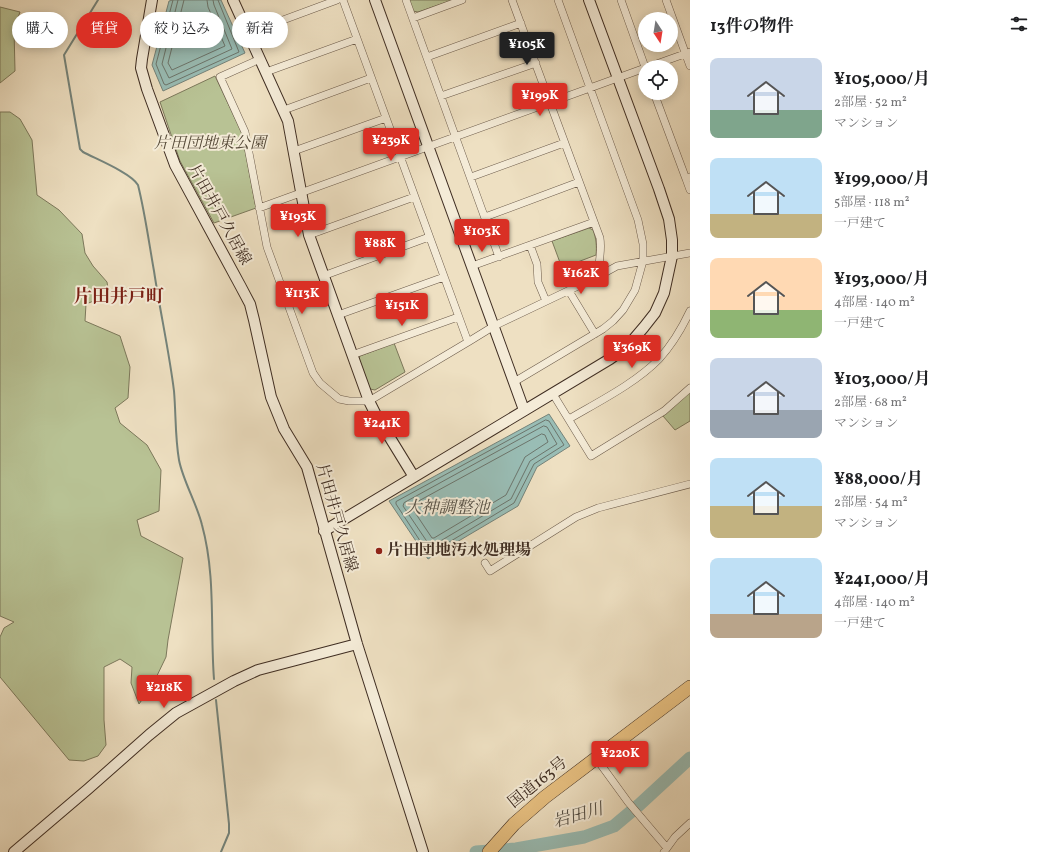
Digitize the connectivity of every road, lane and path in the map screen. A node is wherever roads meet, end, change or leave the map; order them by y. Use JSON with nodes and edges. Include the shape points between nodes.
{"nodes":[{"id":1,"x":152,"y":0,"type":"edge"},
{"id":2,"x":232,"y":0,"type":"edge"},
{"id":3,"x":337,"y":0,"type":"edge"},
{"id":4,"x":343,"y":0,"type":"edge"},
{"id":5,"x":375,"y":0,"type":"edge"},
{"id":6,"x":406,"y":0,"type":"edge"},
{"id":7,"x":462,"y":0,"type":"edge"},
{"id":8,"x":512,"y":0,"type":"edge"},
{"id":9,"x":558,"y":0,"type":"edge"},
{"id":10,"x":589,"y":0,"type":"edge"},
{"id":11,"x":620,"y":0,"type":"edge"},
{"id":12,"x":666,"y":0,"type":"edge"},
{"id":13,"x":238,"y":12,"type":"edge"},
{"id":14,"x":288,"y":18,"type":"edge"},
{"id":15,"x":413,"y":18,"type":"junction"},
{"id":16,"x":521,"y":23,"type":"junction"},
{"id":17,"x":357,"y":39,"type":"junction"},
{"id":18,"x":255,"y":48,"type":"edge"},
{"id":19,"x":688,"y":52,"type":"edge"},
{"id":20,"x":427,"y":57,"type":"junction"},
{"id":21,"x":260,"y":59,"type":"junction"},
{"id":22,"x":643,"y":60,"type":"edge"},
{"id":23,"x":666,"y":60,"type":"edge"},
{"id":24,"x":536,"y":63,"type":"junction"},
{"id":25,"x":690,"y":66,"type":"edge"},
{"id":26,"x":638,"y":70,"type":"edge"},
{"id":27,"x":266,"y":72,"type":"junction"},
{"id":28,"x":371,"y":78,"type":"junction"},
{"id":29,"x":618,"y":78,"type":"junction"},
{"id":30,"x":590,"y":88,"type":"junction"},
{"id":31,"x":441,"y":96,"type":"junction"},
{"id":32,"x":657,"y":100,"type":"edge"},
{"id":33,"x":550,"y":103,"type":"junction"},
{"id":34,"x":284,"y":110,"type":"junction"},
{"id":35,"x":386,"y":118,"type":"junction"},
{"id":36,"x":456,"y":137,"type":"junction"},
{"id":37,"x":564,"y":143,"type":"junction"},
{"id":38,"x":428,"y":147,"type":"junction"},
{"id":39,"x":294,"y":151,"type":"junction"},
{"id":40,"x":400,"y":157,"type":"junction"},
{"id":41,"x":470,"y":177,"type":"junction"},
{"id":42,"x":688,"y":178,"type":"edge"},
{"id":43,"x":579,"y":182,"type":"junction"},
{"id":44,"x":690,"y":190,"type":"edge"},
{"id":45,"x":301,"y":193,"type":"junction"},
{"id":46,"x":414,"y":197,"type":"junction"},
{"id":47,"x":260,"y":208,"type":"junction"},
{"id":48,"x":485,"y":217,"type":"junction"},
{"id":49,"x":594,"y":222,"type":"junction"},
{"id":50,"x":309,"y":235,"type":"junction"},
{"id":51,"x":429,"y":237,"type":"junction"},
{"id":52,"x":530,"y":245,"type":"junction"},
{"id":53,"x":690,"y":253,"type":"edge"},
{"id":54,"x":500,"y":256,"type":"junction"},
{"id":55,"x":672,"y":256,"type":"junction"},
{"id":56,"x":643,"y":261,"type":"junction"},
{"id":57,"x":472,"y":266,"type":"junction"},
{"id":58,"x":323,"y":276,"type":"junction"},
{"id":59,"x":444,"y":277,"type":"junction"},
{"id":60,"x":597,"y":277,"type":"junction"},
{"id":61,"x":569,"y":291,"type":"junction"},
{"id":62,"x":546,"y":301,"type":"junction"},
{"id":63,"x":690,"y":311,"type":"edge"},
{"id":64,"x":338,"y":316,"type":"junction"},
{"id":65,"x":458,"y":317,"type":"junction"},
{"id":66,"x":494,"y":326,"type":"junction"},
{"id":67,"x":595,"y":334,"type":"junction"},
{"id":68,"x":468,"y":342,"type":"junction"},
{"id":69,"x":352,"y":355,"type":"junction"},
{"id":70,"x":514,"y":382,"type":"junction"},
{"id":71,"x":690,"y":388,"type":"edge"},
{"id":72,"x":554,"y":394,"type":"junction"},
{"id":73,"x":369,"y":401,"type":"junction"},
{"id":74,"x":524,"y":410,"type":"junction"},
{"id":75,"x":569,"y":419,"type":"junction"},
{"id":76,"x":414,"y":477,"type":"junction"},
{"id":77,"x":690,"y":484,"type":"edge"},
{"id":78,"x":324,"y":531,"type":"junction"},
{"id":79,"x":484,"y":563,"type":"dead end"},
{"id":80,"x":357,"y":644,"type":"junction"},
{"id":81,"x":690,"y":687,"type":"edge"},
{"id":82,"x":596,"y":758,"type":"junction"},
{"id":83,"x":690,"y":823,"type":"edge"},
{"id":84,"x":422,"y":849,"type":"edge"},
{"id":85,"x":666,"y":850,"type":"edge"},
{"id":86,"x":14,"y":852,"type":"edge"},
{"id":87,"x":489,"y":852,"type":"edge"}],
"edges":[{"from":1,"to":78,"type":"street","name":"片田井戸久居線","via":[[141,68],[175,165],[250,304],[271,397],[284,429],[307,467]]},
{"from":2,"to":13,"type":"street"},
{"from":3,"to":14,"type":"street"},
{"from":4,"to":17,"type":"street"},
{"from":5,"to":38,"type":"street"},
{"from":6,"to":15,"type":"street"},
{"from":7,"to":15,"type":"street"},
{"from":8,"to":16,"type":"street"},
{"from":9,"to":30,"type":"street"},
{"from":10,"to":29,"type":"street"},
{"from":11,"to":22,"type":"street"},
{"from":12,"to":19,"type":"street"},
{"from":15,"to":20,"type":"street"},
{"from":16,"to":20,"type":"street"},
{"from":16,"to":24,"type":"street"},
{"from":17,"to":27,"type":"street"},
{"from":17,"to":28,"type":"street"},
{"from":18,"to":21,"type":"street"},
{"from":19,"to":23,"type":"street"},
{"from":19,"to":25,"type":"street"},
{"from":20,"to":31,"type":"street"},
{"from":21,"to":27,"type":"street"},
{"from":21,"to":47,"type":"street","via":[[220,77],[245,132]]},
{"from":24,"to":31,"type":"street"},
{"from":24,"to":33,"type":"street"},
{"from":26,"to":29,"type":"street"},
{"from":27,"to":34,"type":"street"},
{"from":28,"to":34,"type":"street"},
{"from":28,"to":35,"type":"street"},
{"from":29,"to":30,"type":"street"},
{"from":29,"to":55,"type":"street","via":[[666,209],[671,229]]},
{"from":30,"to":33,"type":"street"},
{"from":30,"to":56,"type":"street","via":[[638,220],[643,244]]},
{"from":31,"to":36,"type":"street"},
{"from":32,"to":42,"type":"street"},
{"from":33,"to":36,"type":"street"},
{"from":33,"to":37,"type":"street"},
{"from":34,"to":39,"type":"street"},
{"from":35,"to":39,"type":"street"},
{"from":35,"to":40,"type":"street"},
{"from":36,"to":38,"type":"street"},
{"from":36,"to":41,"type":"street"},
{"from":37,"to":41,"type":"street"},
{"from":37,"to":43,"type":"street"},
{"from":38,"to":40,"type":"street"},
{"from":38,"to":57,"type":"street"},
{"from":39,"to":45,"type":"street"},
{"from":40,"to":45,"type":"street"},
{"from":40,"to":46,"type":"street"},
{"from":41,"to":48,"type":"street"},
{"from":42,"to":44,"type":"street"},
{"from":43,"to":48,"type":"street"},
{"from":43,"to":49,"type":"street"},
{"from":45,"to":47,"type":"street"},
{"from":45,"to":50,"type":"street"},
{"from":46,"to":50,"type":"street"},
{"from":46,"to":51,"type":"street"},
{"from":47,"to":73,"type":"street","via":[[267,247],[315,377],[339,399]]},
{"from":48,"to":54,"type":"street"},
{"from":49,"to":52,"type":"street"},
{"from":49,"to":60,"type":"street","via":[[601,246]]},
{"from":50,"to":58,"type":"street"},
{"from":51,"to":58,"type":"street"},
{"from":51,"to":59,"type":"street"},
{"from":52,"to":54,"type":"street"},
{"from":52,"to":62,"type":"street","via":[[537,264],[538,282]]},
{"from":53,"to":55,"type":"street"},
{"from":54,"to":57,"type":"street"},
{"from":55,"to":56,"type":"street"},
{"from":55,"to":72,"type":"street","via":[[664,292],[655,313],[644,328],[627,347]]},
{"from":56,"to":60,"type":"street","via":[[617,266]]},
{"from":56,"to":67,"type":"street","via":[[635,290],[623,310]]},
{"from":57,"to":66,"type":"street"},
{"from":58,"to":64,"type":"street"},
{"from":59,"to":64,"type":"street"},
{"from":59,"to":65,"type":"street"},
{"from":60,"to":61,"type":"street"},
{"from":61,"to":62,"type":"street"},
{"from":61,"to":67,"type":"street"},
{"from":62,"to":66,"type":"street"},
{"from":63,"to":75,"type":"street","via":[[674,340],[659,359],[637,377]]},
{"from":64,"to":69,"type":"street"},
{"from":65,"to":68,"type":"street"},
{"from":65,"to":69,"type":"street"},
{"from":66,"to":68,"type":"street"},
{"from":66,"to":70,"type":"street"},
{"from":67,"to":70,"type":"street"},
{"from":68,"to":73,"type":"street"},
{"from":69,"to":73,"type":"street"},
{"from":70,"to":74,"type":"street"},
{"from":71,"to":75,"type":"street","via":[[664,411],[591,456]]},
{"from":72,"to":74,"type":"street"},
{"from":72,"to":75,"type":"street"},
{"from":73,"to":76,"type":"street"},
{"from":74,"to":76,"type":"street"},
{"from":76,"to":78,"type":"street"},
{"from":77,"to":79,"type":"street","via":[[598,508],[576,517],[490,571]]},
{"from":78,"to":80,"type":"street","name":"片田井戸久居線"},
{"from":80,"to":84,"type":"street","name":"片田井戸久居線"},
{"from":80,"to":86,"type":"street","via":[[258,670],[176,713]]},
{"from":81,"to":82,"type":"highway","name":"国道163号"},
{"from":82,"to":85,"type":"street"},
{"from":82,"to":87,"type":"highway","name":"国道163号","via":[[514,824]]},
{"from":83,"to":85,"type":"street"}]}
